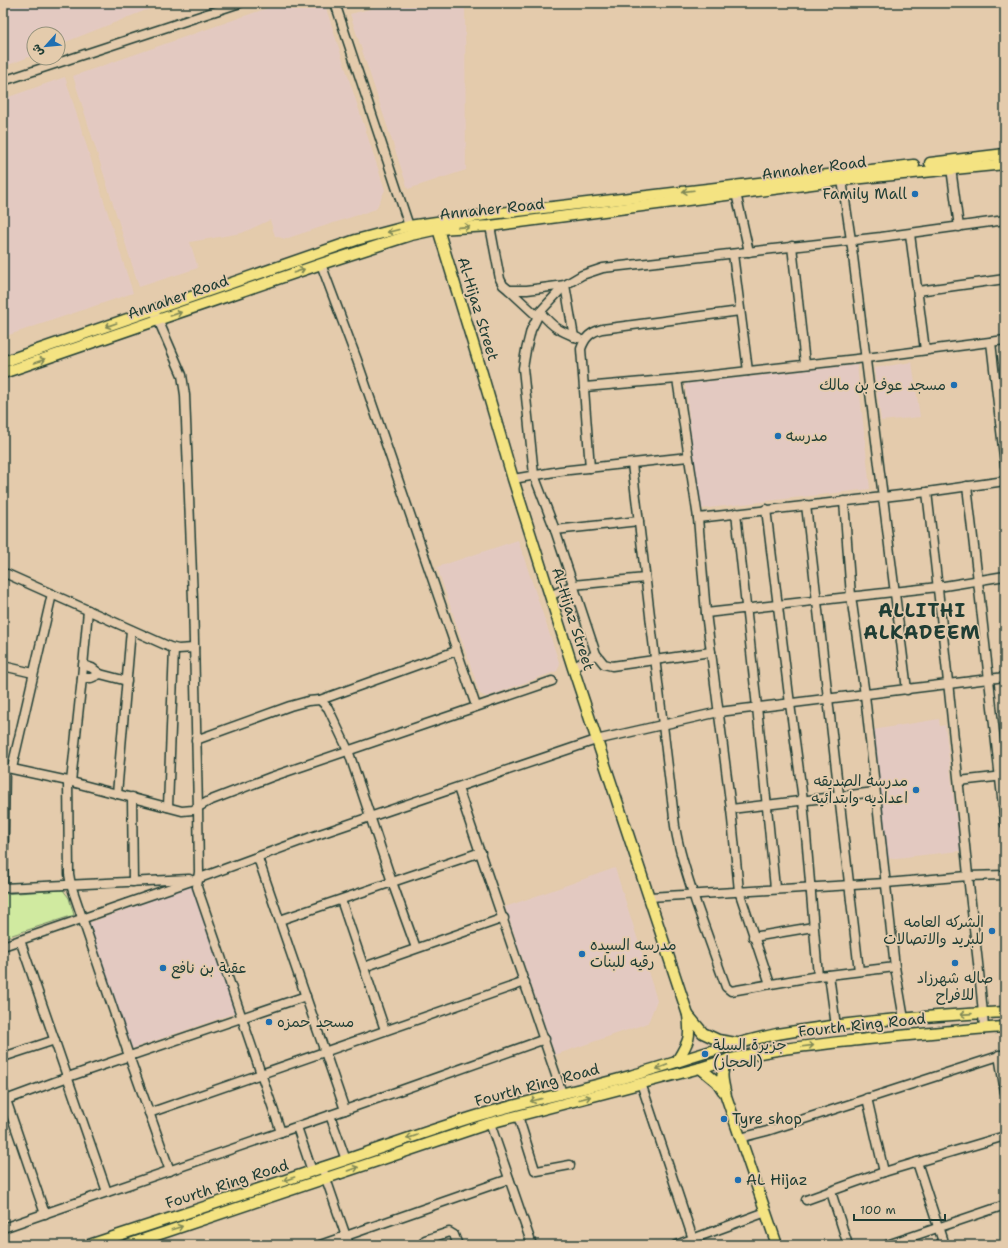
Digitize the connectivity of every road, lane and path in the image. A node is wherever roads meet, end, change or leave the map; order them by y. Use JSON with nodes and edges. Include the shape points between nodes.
{"nodes":[{"id":1,"x":240,"y":3,"type":"edge"},
{"id":2,"x":335,"y":3,"type":"edge"},
{"id":3,"x":3,"y":81,"type":"edge"},
{"id":4,"x":1005,"y":154,"type":"edge"},
{"id":5,"x":1005,"y":164,"type":"edge"},
{"id":6,"x":951,"y":168,"type":"junction"},
{"id":7,"x":842,"y":180,"type":"junction"},
{"id":8,"x":736,"y":193,"type":"junction"},
{"id":9,"x":1005,"y":220,"type":"edge"},
{"id":10,"x":410,"y":226,"type":"junction"},
{"id":11,"x":490,"y":226,"type":"junction"},
{"id":12,"x":959,"y":227,"type":"junction"},
{"id":13,"x":438,"y":229,"type":"junction"},
{"id":14,"x":910,"y":234,"type":"junction"},
{"id":15,"x":851,"y":240,"type":"junction"},
{"id":16,"x":792,"y":246,"type":"junction"},
{"id":17,"x":749,"y":252,"type":"junction"},
{"id":18,"x":733,"y":254,"type":"junction"},
{"id":19,"x":321,"y":264,"type":"junction"},
{"id":20,"x":1005,"y":279,"type":"edge"},
{"id":21,"x":565,"y":285,"type":"junction"},
{"id":22,"x":510,"y":290,"type":"junction"},
{"id":23,"x":918,"y":291,"type":"junction"},
{"id":24,"x":740,"y":311,"type":"junction"},
{"id":25,"x":538,"y":314,"type":"junction"},
{"id":26,"x":157,"y":315,"type":"junction"},
{"id":27,"x":574,"y":337,"type":"junction"},
{"id":28,"x":1005,"y":340,"type":"edge"},
{"id":29,"x":584,"y":341,"type":"junction"},
{"id":30,"x":990,"y":342,"type":"junction"},
{"id":31,"x":925,"y":350,"type":"junction"},
{"id":32,"x":866,"y":358,"type":"junction"},
{"id":33,"x":3,"y":362,"type":"edge"},
{"id":34,"x":805,"y":364,"type":"junction"},
{"id":35,"x":748,"y":371,"type":"junction"},
{"id":36,"x":3,"y":373,"type":"edge"},
{"id":37,"x":677,"y":379,"type":"junction"},
{"id":38,"x":585,"y":388,"type":"junction"},
{"id":39,"x":1002,"y":421,"type":"edge"},
{"id":40,"x":688,"y":457,"type":"junction"},
{"id":41,"x":632,"y":464,"type":"junction"},
{"id":42,"x":1005,"y":466,"type":"edge"},
{"id":43,"x":590,"y":468,"type":"junction"},
{"id":44,"x":534,"y":475,"type":"junction"},
{"id":45,"x":514,"y":479,"type":"junction"},
{"id":46,"x":1005,"y":481,"type":"edge"},
{"id":47,"x":967,"y":486,"type":"junction"},
{"id":48,"x":927,"y":492,"type":"junction"},
{"id":49,"x":883,"y":496,"type":"junction"},
{"id":50,"x":844,"y":501,"type":"junction"},
{"id":51,"x":806,"y":505,"type":"junction"},
{"id":52,"x":766,"y":510,"type":"junction"},
{"id":53,"x":736,"y":513,"type":"junction"},
{"id":54,"x":698,"y":518,"type":"junction"},
{"id":55,"x":639,"y":521,"type":"junction"},
{"id":56,"x":555,"y":530,"type":"junction"},
{"id":57,"x":3,"y":574,"type":"edge"},
{"id":58,"x":1005,"y":576,"type":"edge"},
{"id":59,"x":645,"y":578,"type":"junction"},
{"id":60,"x":978,"y":581,"type":"junction"},
{"id":61,"x":573,"y":585,"type":"junction"},
{"id":62,"x":938,"y":587,"type":"junction"},
{"id":63,"x":894,"y":591,"type":"junction"},
{"id":64,"x":52,"y":594,"type":"junction"},
{"id":65,"x":550,"y":596,"type":"junction"},
{"id":66,"x":852,"y":596,"type":"junction"},
{"id":67,"x":817,"y":601,"type":"junction"},
{"id":68,"x":778,"y":606,"type":"junction"},
{"id":69,"x":746,"y":609,"type":"junction"},
{"id":70,"x":88,"y":610,"type":"junction"},
{"id":71,"x":706,"y":613,"type":"junction"},
{"id":72,"x":131,"y":630,"type":"junction"},
{"id":73,"x":194,"y":648,"type":"junction"},
{"id":74,"x":174,"y":649,"type":"junction"},
{"id":75,"x":456,"y":651,"type":"junction"},
{"id":76,"x":711,"y":652,"type":"junction"},
{"id":77,"x":596,"y":654,"type":"junction"},
{"id":78,"x":656,"y":660,"type":"junction"},
{"id":79,"x":83,"y":665,"type":"junction"},
{"id":80,"x":3,"y":666,"type":"edge"},
{"id":81,"x":573,"y":668,"type":"junction"},
{"id":82,"x":33,"y":673,"type":"junction"},
{"id":83,"x":100,"y":674,"type":"junction"},
{"id":84,"x":1005,"y":677,"type":"edge"},
{"id":85,"x":82,"y":678,"type":"junction"},
{"id":86,"x":989,"y":680,"type":"junction"},
{"id":87,"x":126,"y":681,"type":"junction"},
{"id":88,"x":552,"y":681,"type":"dead end"},
{"id":89,"x":948,"y":684,"type":"junction"},
{"id":90,"x":907,"y":690,"type":"junction"},
{"id":91,"x":865,"y":695,"type":"junction"},
{"id":92,"x":829,"y":699,"type":"junction"},
{"id":93,"x":320,"y":700,"type":"junction"},
{"id":94,"x":790,"y":704,"type":"junction"},
{"id":95,"x":476,"y":706,"type":"junction"},
{"id":96,"x":757,"y":707,"type":"junction"},
{"id":97,"x":719,"y":712,"type":"junction"},
{"id":98,"x":662,"y":725,"type":"junction"},
{"id":99,"x":196,"y":740,"type":"junction"},
{"id":100,"x":596,"y":740,"type":"junction"},
{"id":101,"x":348,"y":750,"type":"junction"},
{"id":102,"x":7,"y":767,"type":"edge"},
{"id":103,"x":1002,"y":777,"type":"edge"},
{"id":104,"x":959,"y":781,"type":"junction"},
{"id":105,"x":69,"y":782,"type":"junction"},
{"id":106,"x":458,"y":788,"type":"junction"},
{"id":107,"x":875,"y":792,"type":"junction"},
{"id":108,"x":117,"y":794,"type":"junction"},
{"id":109,"x":839,"y":796,"type":"junction"},
{"id":110,"x":132,"y":797,"type":"junction"},
{"id":111,"x":803,"y":800,"type":"junction"},
{"id":112,"x":767,"y":805,"type":"junction"},
{"id":113,"x":168,"y":807,"type":"junction"},
{"id":114,"x":198,"y":808,"type":"junction"},
{"id":115,"x":731,"y":809,"type":"junction"},
{"id":116,"x":370,"y":817,"type":"junction"},
{"id":117,"x":1005,"y":824,"type":"edge"},
{"id":118,"x":481,"y":852,"type":"junction"},
{"id":119,"x":258,"y":858,"type":"junction"},
{"id":120,"x":1005,"y":875,"type":"edge"},
{"id":121,"x":968,"y":876,"type":"junction"},
{"id":122,"x":198,"y":879,"type":"junction"},
{"id":123,"x":133,"y":882,"type":"junction"},
{"id":124,"x":392,"y":882,"type":"junction"},
{"id":125,"x":886,"y":883,"type":"junction"},
{"id":126,"x":850,"y":884,"type":"junction"},
{"id":127,"x":71,"y":885,"type":"junction"},
{"id":128,"x":810,"y":887,"type":"junction"},
{"id":129,"x":3,"y":888,"type":"edge"},
{"id":130,"x":775,"y":888,"type":"junction"},
{"id":131,"x":739,"y":891,"type":"junction"},
{"id":132,"x":694,"y":895,"type":"junction"},
{"id":133,"x":649,"y":897,"type":"junction"},
{"id":134,"x":341,"y":900,"type":"junction"},
{"id":135,"x":504,"y":918,"type":"junction"},
{"id":136,"x":83,"y":919,"type":"junction"},
{"id":137,"x":280,"y":920,"type":"junction"},
{"id":138,"x":813,"y":927,"type":"junction"},
{"id":139,"x":753,"y":937,"type":"junction"},
{"id":140,"x":20,"y":940,"type":"junction"},
{"id":141,"x":3,"y":946,"type":"edge"},
{"id":142,"x":416,"y":948,"type":"junction"},
{"id":143,"x":364,"y":967,"type":"junction"},
{"id":144,"x":896,"y":967,"type":"junction"},
{"id":145,"x":859,"y":971,"type":"junction"},
{"id":146,"x":829,"y":975,"type":"junction"},
{"id":147,"x":818,"y":976,"type":"junction"},
{"id":148,"x":525,"y":982,"type":"junction"},
{"id":149,"x":770,"y":984,"type":"junction"},
{"id":150,"x":306,"y":996,"type":"junction"},
{"id":151,"x":1005,"y":1012,"type":"edge"},
{"id":152,"x":983,"y":1013,"type":"junction"},
{"id":153,"x":688,"y":1015,"type":"junction"},
{"id":154,"x":242,"y":1018,"type":"junction"},
{"id":155,"x":904,"y":1019,"type":"junction"},
{"id":156,"x":836,"y":1026,"type":"junction"},
{"id":157,"x":1005,"y":1027,"type":"edge"},
{"id":158,"x":984,"y":1029,"type":"junction"},
{"id":159,"x":385,"y":1030,"type":"junction"},
{"id":160,"x":55,"y":1040,"type":"junction"},
{"id":161,"x":545,"y":1040,"type":"junction"},
{"id":162,"x":738,"y":1044,"type":"junction"},
{"id":163,"x":324,"y":1051,"type":"junction"},
{"id":164,"x":1002,"y":1054,"type":"edge"},
{"id":165,"x":129,"y":1056,"type":"junction"},
{"id":166,"x":3,"y":1057,"type":"edge"},
{"id":167,"x":728,"y":1059,"type":"junction"},
{"id":168,"x":678,"y":1061,"type":"junction"},
{"id":169,"x":700,"y":1068,"type":"junction"},
{"id":170,"x":262,"y":1073,"type":"junction"},
{"id":171,"x":68,"y":1077,"type":"junction"},
{"id":172,"x":641,"y":1083,"type":"junction"},
{"id":173,"x":3,"y":1091,"type":"edge"},
{"id":174,"x":1005,"y":1092,"type":"edge"},
{"id":175,"x":562,"y":1093,"type":"junction"},
{"id":176,"x":726,"y":1096,"type":"junction"},
{"id":177,"x":867,"y":1098,"type":"junction"},
{"id":178,"x":4,"y":1100,"type":"edge"},
{"id":179,"x":345,"y":1110,"type":"junction"},
{"id":180,"x":149,"y":1113,"type":"junction"},
{"id":181,"x":330,"y":1115,"type":"junction"},
{"id":182,"x":518,"y":1116,"type":"junction"},
{"id":183,"x":490,"y":1123,"type":"junction"},
{"id":184,"x":297,"y":1127,"type":"junction"},
{"id":185,"x":281,"y":1132,"type":"junction"},
{"id":186,"x":1005,"y":1136,"type":"edge"},
{"id":187,"x":740,"y":1138,"type":"junction"},
{"id":188,"x":346,"y":1160,"type":"junction"},
{"id":189,"x":917,"y":1162,"type":"junction"},
{"id":190,"x":570,"y":1164,"type":"dead end"},
{"id":191,"x":322,"y":1168,"type":"junction"},
{"id":192,"x":170,"y":1171,"type":"junction"},
{"id":193,"x":312,"y":1171,"type":"junction"},
{"id":194,"x":884,"y":1172,"type":"junction"},
{"id":195,"x":326,"y":1178,"type":"junction"},
{"id":196,"x":509,"y":1179,"type":"junction"},
{"id":197,"x":107,"y":1192,"type":"junction"},
{"id":198,"x":831,"y":1192,"type":"junction"},
{"id":199,"x":806,"y":1200,"type":"dead end"},
{"id":200,"x":1005,"y":1205,"type":"edge"},
{"id":201,"x":766,"y":1212,"type":"junction"},
{"id":202,"x":45,"y":1214,"type":"junction"},
{"id":203,"x":939,"y":1227,"type":"junction"},
{"id":204,"x":3,"y":1228,"type":"edge"},
{"id":205,"x":346,"y":1236,"type":"junction"},
{"id":206,"x":694,"y":1242,"type":"edge"},
{"id":207,"x":89,"y":1245,"type":"edge"},
{"id":208,"x":127,"y":1245,"type":"edge"},
{"id":209,"x":320,"y":1245,"type":"edge"},
{"id":210,"x":350,"y":1245,"type":"edge"},
{"id":211,"x":422,"y":1245,"type":"edge"},
{"id":212,"x":458,"y":1245,"type":"edge"},
{"id":213,"x":532,"y":1245,"type":"edge"},
{"id":214,"x":676,"y":1245,"type":"edge"},
{"id":215,"x":777,"y":1245,"type":"edge"},
{"id":216,"x":848,"y":1245,"type":"edge"},
{"id":217,"x":887,"y":1245,"type":"edge"},
{"id":218,"x":944,"y":1245,"type":"edge"}],
"edges":[{"from":1,"to":3,"type":"street"},
{"from":2,"to":10,"type":"street"},
{"from":4,"to":10,"type":"main road","name":"Annaher Road","one_way":true,"via":[[492,214]]},
{"from":5,"to":6,"type":"main road","name":"Annaher Road"},
{"from":6,"to":7,"type":"main road","name":"Annaher Road"},
{"from":6,"to":12,"type":"street"},
{"from":7,"to":8,"type":"main road","name":"Annaher Road"},
{"from":7,"to":15,"type":"street"},
{"from":8,"to":11,"type":"main road","name":"Annaher Road"},
{"from":8,"to":17,"type":"street"},
{"from":9,"to":12,"type":"street"},
{"from":10,"to":26,"type":"main road","name":"Annaher Road","one_way":true,"via":[[356,240]]},
{"from":13,"to":11,"type":"main road","name":"Annaher Road","one_way":true},
{"from":11,"to":22,"type":"street","via":[[500,279]]},
{"from":12,"to":14,"type":"street"},
{"from":13,"to":19,"type":"main road","name":"Annaher Road","via":[[410,234]]},
{"from":13,"to":45,"type":"main road","name":"Al-Hijaz Street"},
{"from":14,"to":15,"type":"street"},
{"from":14,"to":23,"type":"street"},
{"from":15,"to":16,"type":"street"},
{"from":15,"to":32,"type":"street"},
{"from":16,"to":17,"type":"street"},
{"from":16,"to":34,"type":"street"},
{"from":17,"to":18,"type":"street"},
{"from":18,"to":21,"type":"street","via":[[603,268],[582,275]]},
{"from":18,"to":24,"type":"street"},
{"from":26,"to":19,"type":"main road","name":"Annaher Road","one_way":true},
{"from":19,"to":75,"type":"street","via":[[357,360]]},
{"from":20,"to":23,"type":"street"},
{"from":21,"to":22,"type":"street"},
{"from":21,"to":25,"type":"street"},
{"from":21,"to":27,"type":"street"},
{"from":22,"to":25,"type":"street"},
{"from":23,"to":31,"type":"street"},
{"from":24,"to":29,"type":"street","via":[[602,329],[594,331]]},
{"from":24,"to":35,"type":"street"},
{"from":25,"to":27,"type":"street","via":[[557,329]]},
{"from":25,"to":44,"type":"street","via":[[523,368]]},
{"from":26,"to":33,"type":"main road","name":"Annaher Road","one_way":true},
{"from":36,"to":26,"type":"main road","name":"Annaher Road","one_way":true},
{"from":26,"to":73,"type":"street","via":[[182,375],[186,395]]},
{"from":27,"to":29,"type":"street"},
{"from":28,"to":30,"type":"street"},
{"from":29,"to":38,"type":"street","via":[[582,348]]},
{"from":30,"to":31,"type":"street"},
{"from":30,"to":39,"type":"street"},
{"from":31,"to":32,"type":"street"},
{"from":32,"to":34,"type":"street"},
{"from":32,"to":49,"type":"street"},
{"from":34,"to":35,"type":"street"},
{"from":35,"to":37,"type":"street"},
{"from":37,"to":38,"type":"street"},
{"from":37,"to":40,"type":"street"},
{"from":38,"to":43,"type":"street"},
{"from":39,"to":42,"type":"street"},
{"from":40,"to":41,"type":"street"},
{"from":40,"to":54,"type":"street"},
{"from":41,"to":43,"type":"street"},
{"from":41,"to":55,"type":"street"},
{"from":43,"to":44,"type":"street"},
{"from":44,"to":45,"type":"street"},
{"from":44,"to":56,"type":"street"},
{"from":45,"to":65,"type":"main road","name":"Al-Hijaz Street"},
{"from":46,"to":47,"type":"street"},
{"from":47,"to":48,"type":"street"},
{"from":47,"to":60,"type":"street"},
{"from":48,"to":49,"type":"street"},
{"from":48,"to":62,"type":"street"},
{"from":49,"to":50,"type":"street"},
{"from":49,"to":63,"type":"street"},
{"from":50,"to":51,"type":"street"},
{"from":50,"to":66,"type":"street"},
{"from":51,"to":52,"type":"street"},
{"from":51,"to":67,"type":"street"},
{"from":52,"to":53,"type":"street"},
{"from":52,"to":68,"type":"street"},
{"from":53,"to":54,"type":"street"},
{"from":53,"to":69,"type":"street"},
{"from":54,"to":71,"type":"street"},
{"from":55,"to":56,"type":"street"},
{"from":55,"to":59,"type":"street"},
{"from":56,"to":61,"type":"street"},
{"from":57,"to":64,"type":"street"},
{"from":58,"to":60,"type":"street"},
{"from":59,"to":61,"type":"street"},
{"from":59,"to":78,"type":"street"},
{"from":60,"to":62,"type":"street"},
{"from":60,"to":86,"type":"street"},
{"from":61,"to":65,"type":"street"},
{"from":61,"to":77,"type":"street"},
{"from":62,"to":63,"type":"street"},
{"from":62,"to":89,"type":"street"},
{"from":63,"to":66,"type":"street"},
{"from":63,"to":90,"type":"street"},
{"from":64,"to":70,"type":"street"},
{"from":64,"to":82,"type":"street"},
{"from":65,"to":81,"type":"main road","name":"Al-Hijaz Street"},
{"from":66,"to":67,"type":"street"},
{"from":66,"to":91,"type":"street"},
{"from":67,"to":68,"type":"street"},
{"from":67,"to":92,"type":"street"},
{"from":68,"to":69,"type":"street"},
{"from":68,"to":94,"type":"street"},
{"from":69,"to":71,"type":"street"},
{"from":69,"to":96,"type":"street"},
{"from":70,"to":72,"type":"street"},
{"from":70,"to":79,"type":"street"},
{"from":71,"to":76,"type":"street"},
{"from":72,"to":74,"type":"street"},
{"from":72,"to":87,"type":"street"},
{"from":73,"to":74,"type":"street"},
{"from":73,"to":99,"type":"street"},
{"from":74,"to":113,"type":"street"},
{"from":75,"to":93,"type":"street"},
{"from":75,"to":95,"type":"street"},
{"from":76,"to":78,"type":"street"},
{"from":76,"to":97,"type":"street"},
{"from":77,"to":78,"type":"street","via":[[608,666]]},
{"from":77,"to":81,"type":"street"},
{"from":78,"to":98,"type":"street"},
{"from":79,"to":83,"type":"street"},
{"from":79,"to":85,"type":"street"},
{"from":80,"to":82,"type":"street"},
{"from":81,"to":100,"type":"main road","name":"Al-Hijaz Street"},
{"from":82,"to":102,"type":"street"},
{"from":83,"to":85,"type":"street","via":[[92,678]]},
{"from":83,"to":87,"type":"street"},
{"from":84,"to":86,"type":"street"},
{"from":85,"to":105,"type":"street"},
{"from":86,"to":89,"type":"street"},
{"from":86,"to":103,"type":"street"},
{"from":87,"to":108,"type":"street"},
{"from":88,"to":95,"type":"street"},
{"from":89,"to":90,"type":"street"},
{"from":89,"to":104,"type":"street"},
{"from":90,"to":91,"type":"street"},
{"from":91,"to":92,"type":"street"},
{"from":91,"to":107,"type":"street"},
{"from":92,"to":94,"type":"street"},
{"from":92,"to":109,"type":"street"},
{"from":93,"to":99,"type":"street","via":[[290,706]]},
{"from":93,"to":101,"type":"street","via":[[328,708]]},
{"from":94,"to":96,"type":"street"},
{"from":94,"to":111,"type":"street"},
{"from":95,"to":101,"type":"street"},
{"from":96,"to":97,"type":"street"},
{"from":96,"to":112,"type":"street"},
{"from":97,"to":98,"type":"street"},
{"from":97,"to":115,"type":"street"},
{"from":98,"to":100,"type":"street"},
{"from":98,"to":132,"type":"street","via":[[679,849]]},
{"from":99,"to":114,"type":"street"},
{"from":100,"to":106,"type":"street"},
{"from":100,"to":133,"type":"main road","name":"Al-Hijaz Street"},
{"from":101,"to":114,"type":"street","via":[[271,777],[209,801]]},
{"from":101,"to":116,"type":"street"},
{"from":102,"to":105,"type":"street"},
{"from":102,"to":129,"type":"street"},
{"from":103,"to":104,"type":"street"},
{"from":103,"to":117,"type":"street"},
{"from":104,"to":121,"type":"street"},
{"from":105,"to":108,"type":"street"},
{"from":105,"to":127,"type":"street"},
{"from":106,"to":116,"type":"street"},
{"from":106,"to":118,"type":"street"},
{"from":107,"to":109,"type":"street"},
{"from":107,"to":125,"type":"street"},
{"from":108,"to":110,"type":"street"},
{"from":109,"to":111,"type":"street"},
{"from":109,"to":126,"type":"street"},
{"from":110,"to":113,"type":"street"},
{"from":110,"to":123,"type":"street"},
{"from":111,"to":112,"type":"street"},
{"from":111,"to":128,"type":"street"},
{"from":112,"to":115,"type":"street"},
{"from":112,"to":130,"type":"street"},
{"from":113,"to":114,"type":"street","via":[[182,811]]},
{"from":114,"to":122,"type":"street"},
{"from":115,"to":131,"type":"street"},
{"from":116,"to":119,"type":"street"},
{"from":116,"to":124,"type":"street"},
{"from":118,"to":124,"type":"street"},
{"from":118,"to":135,"type":"street"},
{"from":119,"to":122,"type":"street"},
{"from":119,"to":137,"type":"street"},
{"from":120,"to":121,"type":"street"},
{"from":121,"to":125,"type":"street"},
{"from":121,"to":152,"type":"street"},
{"from":122,"to":123,"type":"street"},
{"from":122,"to":136,"type":"street"},
{"from":122,"to":154,"type":"street","via":[[198,887]]},
{"from":123,"to":127,"type":"street"},
{"from":124,"to":134,"type":"street"},
{"from":124,"to":142,"type":"street"},
{"from":125,"to":126,"type":"street"},
{"from":125,"to":144,"type":"street"},
{"from":126,"to":128,"type":"street"},
{"from":126,"to":145,"type":"street"},
{"from":127,"to":129,"type":"street"},
{"from":127,"to":136,"type":"street"},
{"from":128,"to":130,"type":"street"},
{"from":128,"to":138,"type":"street"},
{"from":130,"to":131,"type":"street"},
{"from":131,"to":132,"type":"street"},
{"from":131,"to":139,"type":"street"},
{"from":132,"to":133,"type":"street"},
{"from":132,"to":149,"type":"street","via":[[726,987],[731,991]]},
{"from":133,"to":153,"type":"main road","name":"Al-Hijaz Street"},
{"from":134,"to":137,"type":"street"},
{"from":134,"to":143,"type":"street"},
{"from":135,"to":142,"type":"street"},
{"from":135,"to":148,"type":"street"},
{"from":136,"to":140,"type":"street"},
{"from":136,"to":165,"type":"street"},
{"from":137,"to":150,"type":"street"},
{"from":138,"to":139,"type":"street"},
{"from":138,"to":147,"type":"street"},
{"from":139,"to":149,"type":"street"},
{"from":140,"to":141,"type":"street"},
{"from":140,"to":160,"type":"street"},
{"from":142,"to":143,"type":"street"},
{"from":143,"to":159,"type":"street"},
{"from":144,"to":145,"type":"street"},
{"from":144,"to":155,"type":"street"},
{"from":145,"to":146,"type":"street"},
{"from":146,"to":147,"type":"street"},
{"from":146,"to":156,"type":"street"},
{"from":147,"to":149,"type":"street"},
{"from":148,"to":159,"type":"street"},
{"from":148,"to":161,"type":"street"},
{"from":150,"to":154,"type":"street"},
{"from":150,"to":163,"type":"street"},
{"from":151,"to":152,"type":"main road","name":"Fourth Ring Road"},
{"from":152,"to":155,"type":"main road","name":"Fourth Ring Road","one_way":true},
{"from":152,"to":158,"type":"street"},
{"from":153,"to":162,"type":"main road","name":"Al-Hijaz Street","via":[[703,1033],[718,1040]]},
{"from":153,"to":168,"type":"main road","name":"Al-Hijaz Street","via":[[689,1038]]},
{"from":154,"to":165,"type":"street"},
{"from":154,"to":170,"type":"street"},
{"from":155,"to":156,"type":"main road","name":"Fourth Ring Road"},
{"from":156,"to":162,"type":"main road","name":"Fourth Ring Road","via":[[775,1035]]},
{"from":157,"to":158,"type":"main road","name":"Fourth Ring Road"},
{"from":167,"to":158,"type":"main road","name":"Fourth Ring Road","one_way":true,"via":[[812,1045]]},
{"from":159,"to":163,"type":"street"},
{"from":160,"to":166,"type":"street"},
{"from":160,"to":171,"type":"street"},
{"from":161,"to":175,"type":"street"},
{"from":161,"to":179,"type":"street"},
{"from":162,"to":168,"type":"main road","name":"Fourth Ring Road"},
{"from":163,"to":170,"type":"street"},
{"from":163,"to":179,"type":"street"},
{"from":164,"to":174,"type":"street"},
{"from":164,"to":177,"type":"street"},
{"from":165,"to":171,"type":"street"},
{"from":165,"to":180,"type":"street"},
{"from":167,"to":169,"type":"main road","name":"Fourth Ring Road"},
{"from":167,"to":176,"type":"main road","via":[[722,1073]]},
{"from":168,"to":175,"type":"main road","name":"Fourth Ring Road","one_way":true,"via":[[628,1077]]},
{"from":169,"to":172,"type":"main road","name":"Fourth Ring Road"},
{"from":169,"to":176,"type":"main road","via":[[717,1082]]},
{"from":170,"to":180,"type":"street"},
{"from":170,"to":185,"type":"street"},
{"from":171,"to":178,"type":"street"},
{"from":171,"to":197,"type":"street"},
{"from":182,"to":172,"type":"main road","name":"Fourth Ring Road","one_way":true},
{"from":172,"to":206,"type":"street"},
{"from":173,"to":178,"type":"street"},
{"from":175,"to":188,"type":"main road","name":"Fourth Ring Road","one_way":true,"via":[[483,1114]]},
{"from":176,"to":187,"type":"main road"},
{"from":177,"to":187,"type":"street"},
{"from":177,"to":194,"type":"street"},
{"from":178,"to":202,"type":"street"},
{"from":179,"to":181,"type":"street"},
{"from":180,"to":192,"type":"street"},
{"from":181,"to":184,"type":"street"},
{"from":181,"to":188,"type":"street"},
{"from":182,"to":183,"type":"main road","name":"Fourth Ring Road"},
{"from":182,"to":190,"type":"street","via":[[537,1172]]},
{"from":195,"to":183,"type":"main road","name":"Fourth Ring Road","one_way":true},
{"from":183,"to":196,"type":"street"},
{"from":184,"to":185,"type":"street"},
{"from":184,"to":193,"type":"street"},
{"from":185,"to":192,"type":"street"},
{"from":186,"to":189,"type":"street"},
{"from":187,"to":201,"type":"main road"},
{"from":188,"to":191,"type":"main road","name":"Fourth Ring Road"},
{"from":189,"to":194,"type":"street"},
{"from":189,"to":203,"type":"street"},
{"from":191,"to":193,"type":"main road","name":"Fourth Ring Road"},
{"from":191,"to":195,"type":"street"},
{"from":192,"to":197,"type":"street"},
{"from":193,"to":207,"type":"main road","name":"Fourth Ring Road","one_way":true},
{"from":194,"to":198,"type":"street"},
{"from":195,"to":205,"type":"street"},
{"from":208,"to":195,"type":"main road","name":"Fourth Ring Road","one_way":true},
{"from":196,"to":205,"type":"street"},
{"from":196,"to":213,"type":"street"},
{"from":197,"to":202,"type":"street"},
{"from":198,"to":199,"type":"street"},
{"from":198,"to":216,"type":"street"},
{"from":200,"to":203,"type":"street"},
{"from":201,"to":206,"type":"street"},
{"from":201,"to":215,"type":"main road"},
{"from":202,"to":204,"type":"street"},
{"from":203,"to":217,"type":"street"},
{"from":203,"to":218,"type":"street"},
{"from":205,"to":209,"type":"street"},
{"from":205,"to":210,"type":"street"},
{"from":206,"to":214,"type":"street"},
{"from":211,"to":212,"type":"street","via":[[425,1240],[449,1232],[454,1235]]}]}
